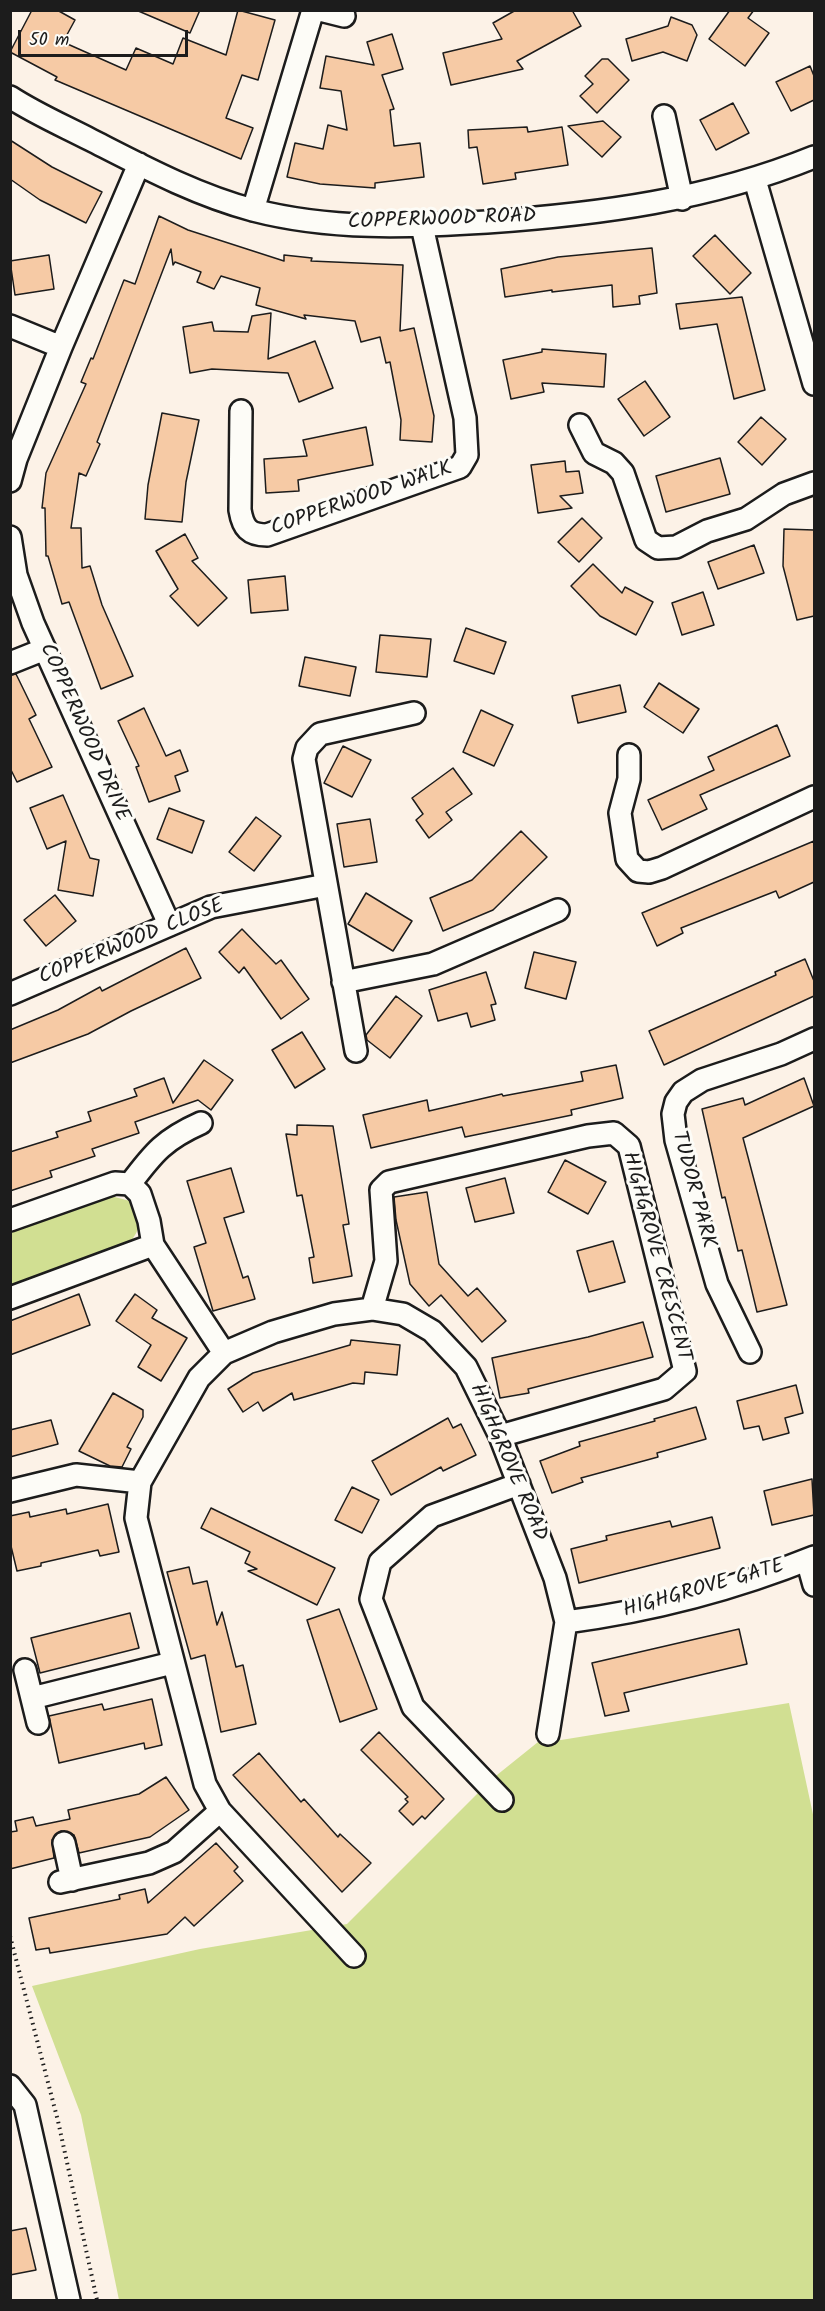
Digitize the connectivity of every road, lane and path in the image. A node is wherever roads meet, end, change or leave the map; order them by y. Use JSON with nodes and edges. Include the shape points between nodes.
{"nodes":[{"id":1,"x":313,"y":10,"type":"edge"},
{"id":2,"x":320,"y":10,"type":"edge"},
{"id":3,"x":344,"y":16,"type":"dead end"},
{"id":4,"x":10,"y":97,"type":"edge"},
{"id":5,"x":664,"y":116,"type":"dead end"},
{"id":6,"x":814,"y":157,"type":"edge"},
{"id":7,"x":139,"y":164,"type":"junction"},
{"id":8,"x":754,"y":180,"type":"junction"},
{"id":9,"x":682,"y":199,"type":"junction"},
{"id":10,"x":253,"y":210,"type":"junction"},
{"id":11,"x":422,"y":226,"type":"junction"},
{"id":12,"x":10,"y":326,"type":"edge"},
{"id":13,"x":61,"y":347,"type":"junction"},
{"id":14,"x":814,"y":384,"type":"edge"},
{"id":15,"x":241,"y":411,"type":"dead end"},
{"id":16,"x":580,"y":425,"type":"dead end"},
{"id":17,"x":10,"y":481,"type":"edge"},
{"id":18,"x":814,"y":483,"type":"edge"},
{"id":19,"x":10,"y":537,"type":"edge"},
{"id":20,"x":45,"y":649,"type":"junction"},
{"id":21,"x":10,"y":663,"type":"edge"},
{"id":22,"x":414,"y":713,"type":"dead end"},
{"id":23,"x":629,"y":755,"type":"dead end"},
{"id":24,"x":814,"y":797,"type":"edge"},
{"id":25,"x":326,"y":885,"type":"junction"},
{"id":26,"x":558,"y":910,"type":"dead end"},
{"id":27,"x":169,"y":924,"type":"junction"},
{"id":28,"x":343,"y":982,"type":"junction"},
{"id":29,"x":10,"y":994,"type":"edge"},
{"id":30,"x":814,"y":1039,"type":"edge"},
{"id":31,"x":356,"y":1051,"type":"dead end"},
{"id":32,"x":201,"y":1123,"type":"dead end"},
{"id":33,"x":130,"y":1184,"type":"junction"},
{"id":34,"x":10,"y":1220,"type":"edge"},
{"id":35,"x":153,"y":1245,"type":"junction"},
{"id":36,"x":10,"y":1298,"type":"edge"},
{"id":37,"x":372,"y":1309,"type":"junction"},
{"id":38,"x":750,"y":1352,"type":"dead end"},
{"id":39,"x":224,"y":1353,"type":"junction"},
{"id":40,"x":500,"y":1437,"type":"junction"},
{"id":41,"x":140,"y":1482,"type":"junction"},
{"id":42,"x":519,"y":1484,"type":"junction"},
{"id":43,"x":10,"y":1491,"type":"edge"},
{"id":44,"x":811,"y":1559,"type":"edge"},
{"id":45,"x":814,"y":1585,"type":"edge"},
{"id":46,"x":566,"y":1622,"type":"junction"},
{"id":47,"x":172,"y":1663,"type":"junction"},
{"id":48,"x":25,"y":1670,"type":"dead end"},
{"id":49,"x":32,"y":1698,"type":"junction"},
{"id":50,"x":38,"y":1723,"type":"dead end"},
{"id":51,"x":548,"y":1734,"type":"dead end"},
{"id":52,"x":502,"y":1800,"type":"dead end"},
{"id":53,"x":220,"y":1811,"type":"junction"},
{"id":54,"x":64,"y":1843,"type":"dead end"},
{"id":55,"x":10,"y":1936,"type":"edge"},
{"id":56,"x":354,"y":1956,"type":"dead end"},
{"id":57,"x":10,"y":2086,"type":"edge"},
{"id":58,"x":69,"y":2301,"type":"edge"},
{"id":59,"x":97,"y":2301,"type":"edge"}],
"edges":[{"from":1,"to":10,"type":"street"},
{"from":2,"to":3,"type":"street"},
{"from":4,"to":7,"type":"street","name":"COPPERWOOD ROAD"},
{"from":5,"to":9,"type":"street"},
{"from":6,"to":8,"type":"street","name":"COPPERWOOD ROAD"},
{"from":7,"to":10,"type":"street","name":"COPPERWOOD ROAD"},
{"from":7,"to":13,"type":"street"},
{"from":8,"to":9,"type":"street","name":"COPPERWOOD ROAD"},
{"from":8,"to":14,"type":"street"},
{"from":9,"to":11,"type":"street","name":"COPPERWOOD ROAD","via":[[565,217]]},
{"from":10,"to":11,"type":"street","name":"COPPERWOOD ROAD","via":[[350,225]]},
{"from":11,"to":15,"type":"street","name":"COPPERWOOD WALK","via":[[465,418],[466,455],[460,467],[267,535],[256,535],[242,523],[240,510]]},
{"from":12,"to":13,"type":"street"},
{"from":13,"to":17,"type":"street"},
{"from":16,"to":18,"type":"street","via":[[594,453],[623,472],[646,540],[657,548],[676,547],[707,531],[746,519],[784,494]]},
{"from":19,"to":20,"type":"street","name":"COPPERWOOD DRIVE","via":[[22,594]]},
{"from":20,"to":21,"type":"street"},
{"from":20,"to":27,"type":"street","name":"COPPERWOOD DRIVE"},
{"from":22,"to":25,"type":"street","via":[[331,730],[313,739],[307,748],[305,767]]},
{"from":23,"to":24,"type":"street","via":[[629,778],[620,813],[627,859],[631,867],[642,872],[662,868]]},
{"from":25,"to":27,"type":"street","name":"COPPERWOOD CLOSE","via":[[219,905]]},
{"from":25,"to":28,"type":"street"},
{"from":26,"to":28,"type":"street","via":[[433,964]]},
{"from":27,"to":29,"type":"street","name":"COPPERWOOD CLOSE"},
{"from":28,"to":31,"type":"street"},
{"from":30,"to":38,"type":"street","name":"TUDOR PARK","via":[[702,1080],[683,1092],[673,1113],[676,1140],[717,1284]]},
{"from":32,"to":33,"type":"street","via":[[172,1136]]},
{"from":33,"to":34,"type":"street","via":[[115,1183]]},
{"from":33,"to":35,"type":"street","via":[[140,1194]]},
{"from":35,"to":36,"type":"street"},
{"from":35,"to":39,"type":"street"},
{"from":37,"to":39,"type":"street","name":"HIGHGROVE ROAD","via":[[324,1317],[273,1332]]},
{"from":37,"to":40,"type":"street","name":"HIGHGROVE ROAD","via":[[403,1314],[432,1331],[466,1367]]},
{"from":37,"to":40,"type":"street","name":"HIGHGROVE CRESCENT","via":[[387,1261],[381,1190],[389,1182],[588,1136],[614,1134],[629,1146],[685,1371],[664,1389]]},
{"from":39,"to":41,"type":"street","name":"HIGHGROVE ROAD","via":[[199,1378]]},
{"from":40,"to":42,"type":"street","name":"HIGHGROVE ROAD"},
{"from":41,"to":43,"type":"street","via":[[76,1475]]},
{"from":41,"to":47,"type":"street","name":"HIGHGROVE ROAD","via":[[136,1518]]},
{"from":42,"to":46,"type":"street","name":"HIGHGROVE ROAD","via":[[555,1578]]},
{"from":42,"to":52,"type":"street","via":[[432,1516],[380,1562],[371,1599],[413,1707]]},
{"from":44,"to":45,"type":"street"},
{"from":44,"to":46,"type":"street","name":"HIGHGROVE GATE","via":[[681,1600]]},
{"from":46,"to":51,"type":"street"},
{"from":47,"to":49,"type":"street"},
{"from":47,"to":53,"type":"street","name":"HIGHGROVE ROAD","via":[[205,1784]]},
{"from":48,"to":49,"type":"street"},
{"from":49,"to":50,"type":"street"},
{"from":53,"to":54,"type":"street","via":[[174,1852],[149,1863],[66,1881]]},
{"from":53,"to":56,"type":"street","name":"HIGHGROVE ROAD"},
{"from":55,"to":59,"type":"path","via":[[58,2121]]},
{"from":57,"to":58,"type":"street","via":[[25,2105]]}]}
